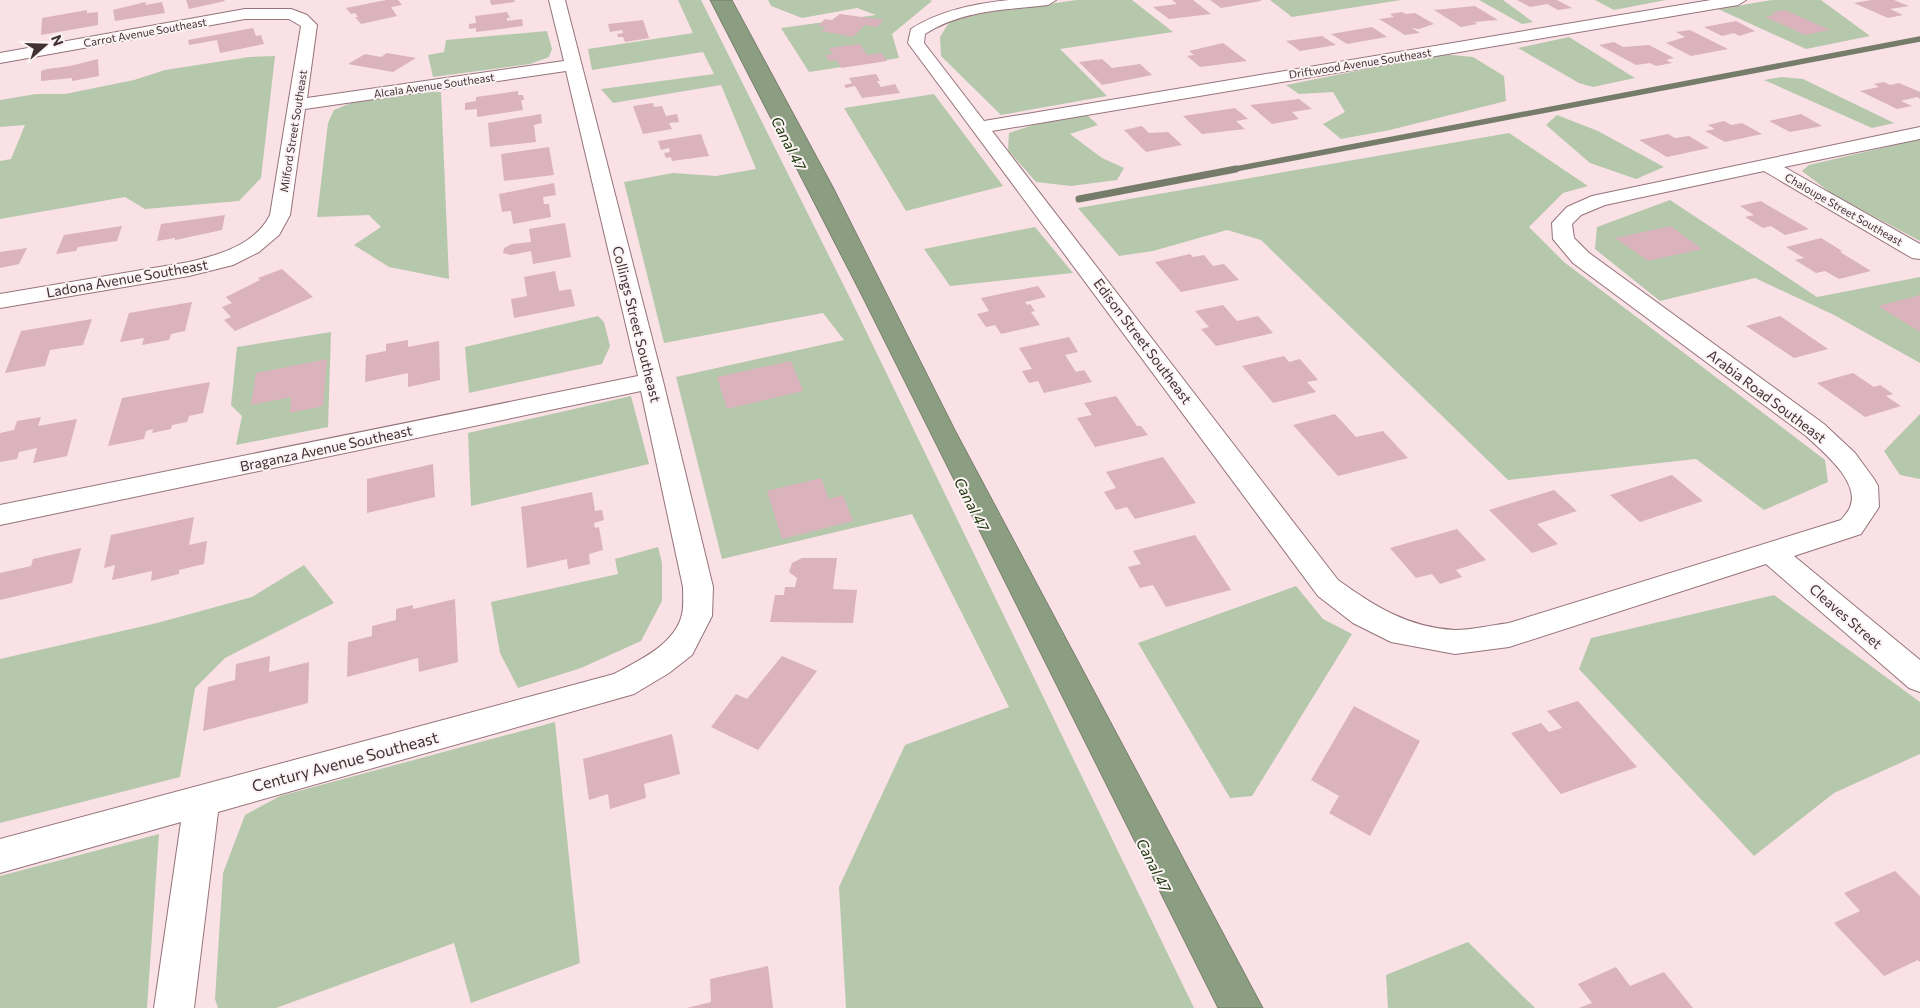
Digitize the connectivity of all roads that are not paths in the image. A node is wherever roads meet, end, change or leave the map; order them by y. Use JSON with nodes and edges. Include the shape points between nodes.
{"nodes":[{"id":1,"x":557,"y":0,"type":"edge"},
{"id":2,"x":1048,"y":0,"type":"edge"},
{"id":3,"x":1735,"y":0,"type":"edge"},
{"id":4,"x":291,"y":14,"type":"joint"},
{"id":5,"x":0,"y":58,"type":"edge"},
{"id":6,"x":573,"y":65,"type":"junction"},
{"id":7,"x":296,"y":105,"type":"junction"},
{"id":8,"x":981,"y":127,"type":"junction"},
{"id":9,"x":1920,"y":133,"type":"edge"},
{"id":10,"x":1768,"y":166,"type":"junction"},
{"id":11,"x":251,"y":247,"type":"joint"},
{"id":12,"x":1920,"y":253,"type":"edge"},
{"id":13,"x":0,"y":301,"type":"edge"},
{"id":14,"x":652,"y":381,"type":"junction"},
{"id":15,"x":0,"y":515,"type":"edge"},
{"id":16,"x":1772,"y":553,"type":"junction"},
{"id":17,"x":1402,"y":633,"type":"joint"},
{"id":18,"x":680,"y":646,"type":"joint"},
{"id":19,"x":1920,"y":679,"type":"edge"},
{"id":20,"x":202,"y":800,"type":"junction"},
{"id":21,"x":0,"y":856,"type":"edge"},
{"id":22,"x":174,"y":1008,"type":"edge"}],
"edges":[{"from":1,"to":6,"type":"street","name":"Collings Street Southeast"},
{"from":2,"to":8,"type":"street","name":"Edison Street Southeast","via":[[954,13],[917,32],[916,43]]},
{"from":3,"to":8,"type":"street","name":"Driftwood Avenue Southeast"},
{"from":4,"to":5,"type":"street","name":"Carrot Avenue Southeast","via":[[245,14]]},
{"from":4,"to":7,"type":"street","name":"Milford Street Southeast","via":[[309,25]]},
{"from":6,"to":7,"type":"street","name":"Alcala Avenue Southeast"},
{"from":6,"to":14,"type":"street","name":"Collings Street Southeast"},
{"from":7,"to":11,"type":"street","name":"Milford Street Southeast","via":[[280,215],[272,231]]},
{"from":8,"to":17,"type":"street","name":"Edison Street Southeast","via":[[1328,588],[1364,615]]},
{"from":9,"to":10,"type":"street","name":"Arabia Road Southeast"},
{"from":10,"to":12,"type":"street","name":"Chaloupe Street Southeast"},
{"from":10,"to":16,"type":"street","name":"Arabia Road Southeast","via":[[1599,200],[1574,211],[1562,223],[1564,239],[1581,258],[1815,430],[1846,459],[1864,486],[1865,508],[1851,526]]},
{"from":11,"to":13,"type":"street","name":"Ladona Avenue Southeast","via":[[225,260],[188,269]]},
{"from":14,"to":15,"type":"street","name":"Braganza Avenue Southeast"},
{"from":14,"to":18,"type":"street","name":"Collings Street Southeast","via":[[698,587],[697,616]]},
{"from":16,"to":17,"type":"street","name":"Arabia Road Southeast","via":[[1508,635],[1454,642]]},
{"from":16,"to":19,"type":"street","name":"Cleaves Street"},
{"from":18,"to":20,"type":"street","name":"Century Avenue Southeast","via":[[623,685]]},
{"from":20,"to":21,"type":"street","name":"Century Avenue Southeast"},
{"from":20,"to":22,"type":"street"}]}
